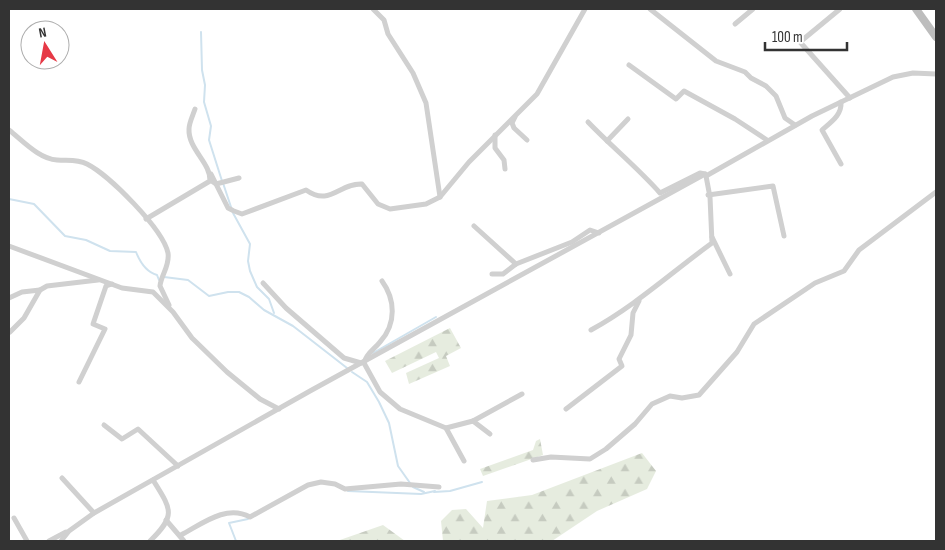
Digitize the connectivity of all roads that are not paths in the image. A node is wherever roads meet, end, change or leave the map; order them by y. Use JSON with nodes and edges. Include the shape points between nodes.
{"nodes":[{"id":1,"x":373,"y":9,"type":"edge"},
{"id":2,"x":585,"y":9,"type":"edge"},
{"id":3,"x":650,"y":9,"type":"edge"},
{"id":4,"x":753,"y":9,"type":"edge"},
{"id":5,"x":840,"y":9,"type":"edge"},
{"id":6,"x":916,"y":9,"type":"edge"},
{"id":7,"x":735,"y":24,"type":"dead end"},
{"id":8,"x":936,"y":37,"type":"edge"},
{"id":9,"x":629,"y":65,"type":"dead end"},
{"id":10,"x":936,"y":74,"type":"edge"},
{"id":11,"x":850,"y":98,"type":"junction"},
{"id":12,"x":841,"y":102,"type":"junction"},
{"id":13,"x":195,"y":109,"type":"dead end"},
{"id":14,"x":516,"y":115,"type":"junction"},
{"id":15,"x":628,"y":120,"type":"dead end"},
{"id":16,"x":588,"y":122,"type":"dead end"},
{"id":17,"x":795,"y":125,"type":"junction"},
{"id":18,"x":9,"y":130,"type":"edge"},
{"id":19,"x":495,"y":135,"type":"junction"},
{"id":20,"x":527,"y":140,"type":"dead end"},
{"id":21,"x":767,"y":140,"type":"junction"},
{"id":22,"x":607,"y":141,"type":"junction"},
{"id":23,"x":841,"y":164,"type":"dead end"},
{"id":24,"x":505,"y":169,"type":"dead end"},
{"id":25,"x":706,"y":175,"type":"junction"},
{"id":26,"x":239,"y":178,"type":"dead end"},
{"id":27,"x":213,"y":182,"type":"junction"},
{"id":28,"x":936,"y":192,"type":"edge"},
{"id":29,"x":708,"y":195,"type":"junction"},
{"id":30,"x":440,"y":196,"type":"junction"},
{"id":31,"x":146,"y":219,"type":"junction"},
{"id":32,"x":474,"y":226,"type":"dead end"},
{"id":33,"x":599,"y":233,"type":"junction"},
{"id":34,"x":784,"y":236,"type":"dead end"},
{"id":35,"x":712,"y":237,"type":"junction"},
{"id":36,"x":9,"y":246,"type":"edge"},
{"id":37,"x":516,"y":264,"type":"junction"},
{"id":38,"x":492,"y":274,"type":"dead end"},
{"id":39,"x":730,"y":274,"type":"dead end"},
{"id":40,"x":101,"y":279,"type":"junction"},
{"id":41,"x":382,"y":280,"type":"dead end"},
{"id":42,"x":263,"y":283,"type":"dead end"},
{"id":43,"x":112,"y":284,"type":"junction"},
{"id":44,"x":40,"y":290,"type":"junction"},
{"id":45,"x":642,"y":297,"type":"junction"},
{"id":46,"x":9,"y":298,"type":"edge"},
{"id":47,"x":173,"y":312,"type":"junction"},
{"id":48,"x":591,"y":330,"type":"dead end"},
{"id":49,"x":10,"y":332,"type":"edge"},
{"id":50,"x":364,"y":363,"type":"junction"},
{"id":51,"x":79,"y":382,"type":"dead end"},
{"id":52,"x":522,"y":394,"type":"dead end"},
{"id":53,"x":279,"y":409,"type":"junction"},
{"id":54,"x":566,"y":410,"type":"dead end"},
{"id":55,"x":473,"y":421,"type":"junction"},
{"id":56,"x":104,"y":425,"type":"dead end"},
{"id":57,"x":446,"y":428,"type":"junction"},
{"id":58,"x":490,"y":434,"type":"dead end"},
{"id":59,"x":533,"y":460,"type":"dead end"},
{"id":60,"x":464,"y":461,"type":"dead end"},
{"id":61,"x":178,"y":466,"type":"junction"},
{"id":62,"x":62,"y":478,"type":"dead end"},
{"id":63,"x":153,"y":480,"type":"junction"},
{"id":64,"x":438,"y":487,"type":"dead end"},
{"id":65,"x":94,"y":513,"type":"junction"},
{"id":66,"x":14,"y":518,"type":"dead end"},
{"id":67,"x":166,"y":520,"type":"junction"},
{"id":68,"x":69,"y":530,"type":"junction"},
{"id":69,"x":181,"y":535,"type":"junction"},
{"id":70,"x":27,"y":541,"type":"edge"},
{"id":71,"x":49,"y":541,"type":"edge"},
{"id":72,"x":61,"y":541,"type":"edge"},
{"id":73,"x":150,"y":541,"type":"edge"},
{"id":74,"x":184,"y":541,"type":"edge"}],
"edges":[{"from":1,"to":30,"type":"street","via":[[384,20],[388,34],[413,73],[426,103]]},
{"from":2,"to":14,"type":"street","via":[[536,94]]},
{"from":3,"to":17,"type":"street","via":[[716,61],[745,72],[766,86],[776,96],[785,118]]},
{"from":4,"to":7,"type":"street"},
{"from":5,"to":11,"type":"street","via":[[800,42]]},
{"from":6,"to":8,"type":"main road"},
{"from":9,"to":21,"type":"street","via":[[676,99],[684,90]]},
{"from":10,"to":11,"type":"street","via":[[913,73],[893,77]]},
{"from":11,"to":12,"type":"street"},
{"from":12,"to":17,"type":"street"},
{"from":12,"to":23,"type":"street","via":[[836,118],[822,130]]},
{"from":13,"to":27,"type":"street","via":[[188,130],[197,155]]},
{"from":14,"to":19,"type":"street"},
{"from":14,"to":20,"type":"street","via":[[512,123],[514,128]]},
{"from":15,"to":22,"type":"street"},
{"from":16,"to":22,"type":"street"},
{"from":17,"to":21,"type":"street"},
{"from":18,"to":31,"type":"street","via":[[45,156],[89,165],[128,196]]},
{"from":19,"to":24,"type":"street","via":[[495,148],[504,160]]},
{"from":19,"to":30,"type":"street"},
{"from":21,"to":25,"type":"street"},
{"from":22,"to":25,"type":"street","via":[[660,193],[700,173]]},
{"from":25,"to":29,"type":"street"},
{"from":25,"to":33,"type":"street"},
{"from":26,"to":27,"type":"street"},
{"from":27,"to":30,"type":"street","via":[[228,208],[242,214],[306,190],[324,197],[355,184],[362,184],[378,204],[390,209],[426,204]]},
{"from":27,"to":31,"type":"street"},
{"from":28,"to":59,"type":"street","via":[[859,250],[844,271],[815,283],[754,324],[737,352],[698,394],[682,398],[670,396],[652,404],[635,424],[590,459],[551,457]]},
{"from":29,"to":34,"type":"street","via":[[773,186]]},
{"from":29,"to":35,"type":"street"},
{"from":31,"to":47,"type":"street","via":[[166,247],[168,254],[160,286]]},
{"from":32,"to":37,"type":"street"},
{"from":33,"to":37,"type":"street","via":[[590,230],[572,242]]},
{"from":33,"to":50,"type":"street"},
{"from":35,"to":39,"type":"street"},
{"from":35,"to":45,"type":"street","via":[[712,243]]},
{"from":36,"to":40,"type":"street"},
{"from":37,"to":38,"type":"street","via":[[502,274]]},
{"from":40,"to":43,"type":"street"},
{"from":40,"to":44,"type":"street","via":[[47,286]]},
{"from":41,"to":50,"type":"street","via":[[391,297],[392,318],[387,333],[367,354]]},
{"from":42,"to":50,"type":"street","via":[[286,308],[344,358]]},
{"from":43,"to":47,"type":"street","via":[[153,292]]},
{"from":43,"to":51,"type":"street","via":[[106,286],[93,324],[105,329]]},
{"from":44,"to":46,"type":"street","via":[[22,292]]},
{"from":44,"to":49,"type":"street","via":[[24,318]]},
{"from":45,"to":48,"type":"street"},
{"from":45,"to":54,"type":"street","via":[[633,312],[631,335],[619,359],[622,366]]},
{"from":47,"to":53,"type":"street","via":[[192,338],[227,372],[260,399]]},
{"from":50,"to":53,"type":"street"},
{"from":50,"to":57,"type":"street","via":[[380,392],[400,409]]},
{"from":52,"to":55,"type":"street"},
{"from":53,"to":61,"type":"street"},
{"from":55,"to":57,"type":"street"},
{"from":55,"to":58,"type":"street"},
{"from":56,"to":61,"type":"street","via":[[122,438],[138,429]]},
{"from":57,"to":60,"type":"street"},
{"from":61,"to":63,"type":"street"},
{"from":62,"to":65,"type":"street"},
{"from":63,"to":65,"type":"street"},
{"from":63,"to":67,"type":"street","via":[[170,508]]},
{"from":64,"to":69,"type":"street","via":[[401,484],[345,490],[335,484],[321,482],[308,485],[250,517],[227,512]]},
{"from":65,"to":68,"type":"street"},
{"from":66,"to":70,"type":"street"},
{"from":67,"to":69,"type":"street"},
{"from":67,"to":73,"type":"street","via":[[162,530]]},
{"from":68,"to":71,"type":"street"},
{"from":68,"to":72,"type":"street"},
{"from":69,"to":74,"type":"street"}]}
